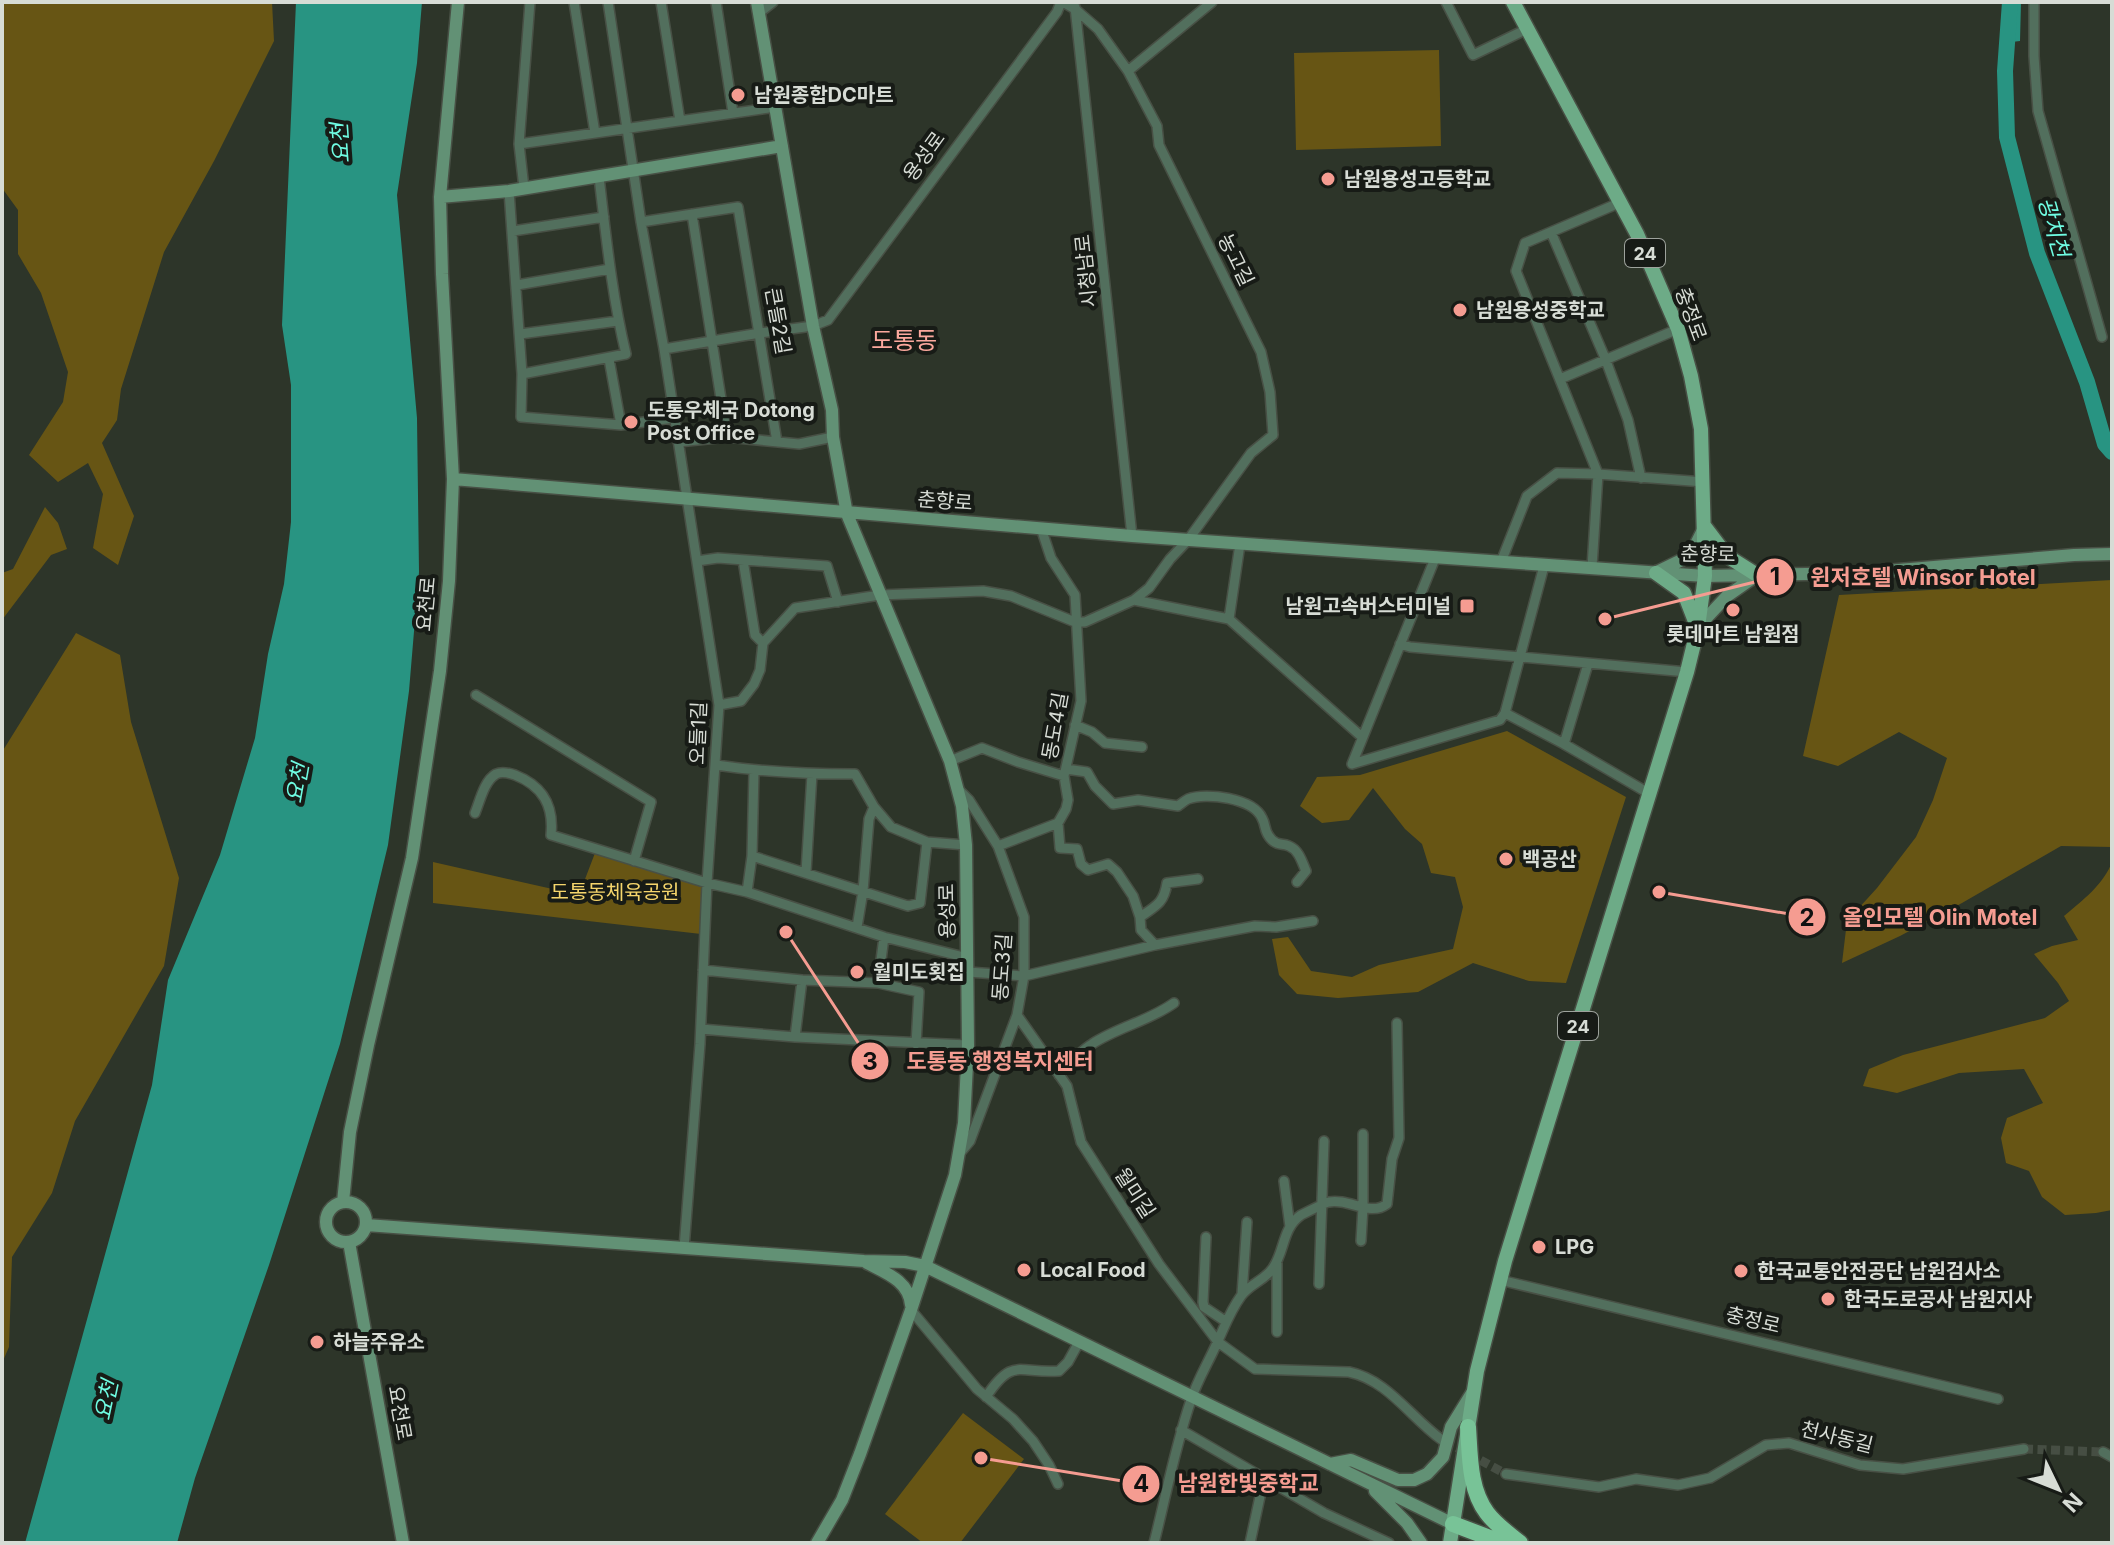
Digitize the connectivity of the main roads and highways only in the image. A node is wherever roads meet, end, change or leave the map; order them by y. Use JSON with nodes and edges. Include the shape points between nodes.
{"nodes":[{"id":1,"x":1513,"y":2,"type":"edge"},
{"id":2,"x":1705,"y":527,"type":"junction"},
{"id":3,"x":1656,"y":573,"type":"road end"},
{"id":4,"x":1757,"y":575,"type":"road end"},
{"id":5,"x":1698,"y":627,"type":"junction"},
{"id":6,"x":1468,"y":1427,"type":"junction"},
{"id":7,"x":1453,"y":1524,"type":"junction"},
{"id":8,"x":1450,"y":1543,"type":"edge"},
{"id":9,"x":1493,"y":1543,"type":"edge"},
{"id":10,"x":1503,"y":1543,"type":"edge"},
{"id":11,"x":1520,"y":1543,"type":"edge"}],
"edges":[{"from":1,"to":2,"type":"main road","name":"충정로","number":"24","via":[[1650,263],[1678,329],[1701,429]]},
{"from":2,"to":4,"type":"main road","via":[[1727,556]]},
{"from":2,"to":5,"type":"main road","name":"충정로","number":"24"},
{"from":3,"to":5,"type":"main road","via":[[1684,593]]},
{"from":5,"to":6,"type":"main road","name":"충정로","number":"24","via":[[1500,1280]]},
{"from":6,"to":7,"type":"main road","name":"충정로","number":"24"},
{"from":6,"to":11,"type":"highway","via":[[1471,1474],[1479,1499]]},
{"from":7,"to":8,"type":"main road","name":"충정로","number":"24"},
{"from":7,"to":9,"type":"highway"},
{"from":7,"to":10,"type":"highway"}]}
